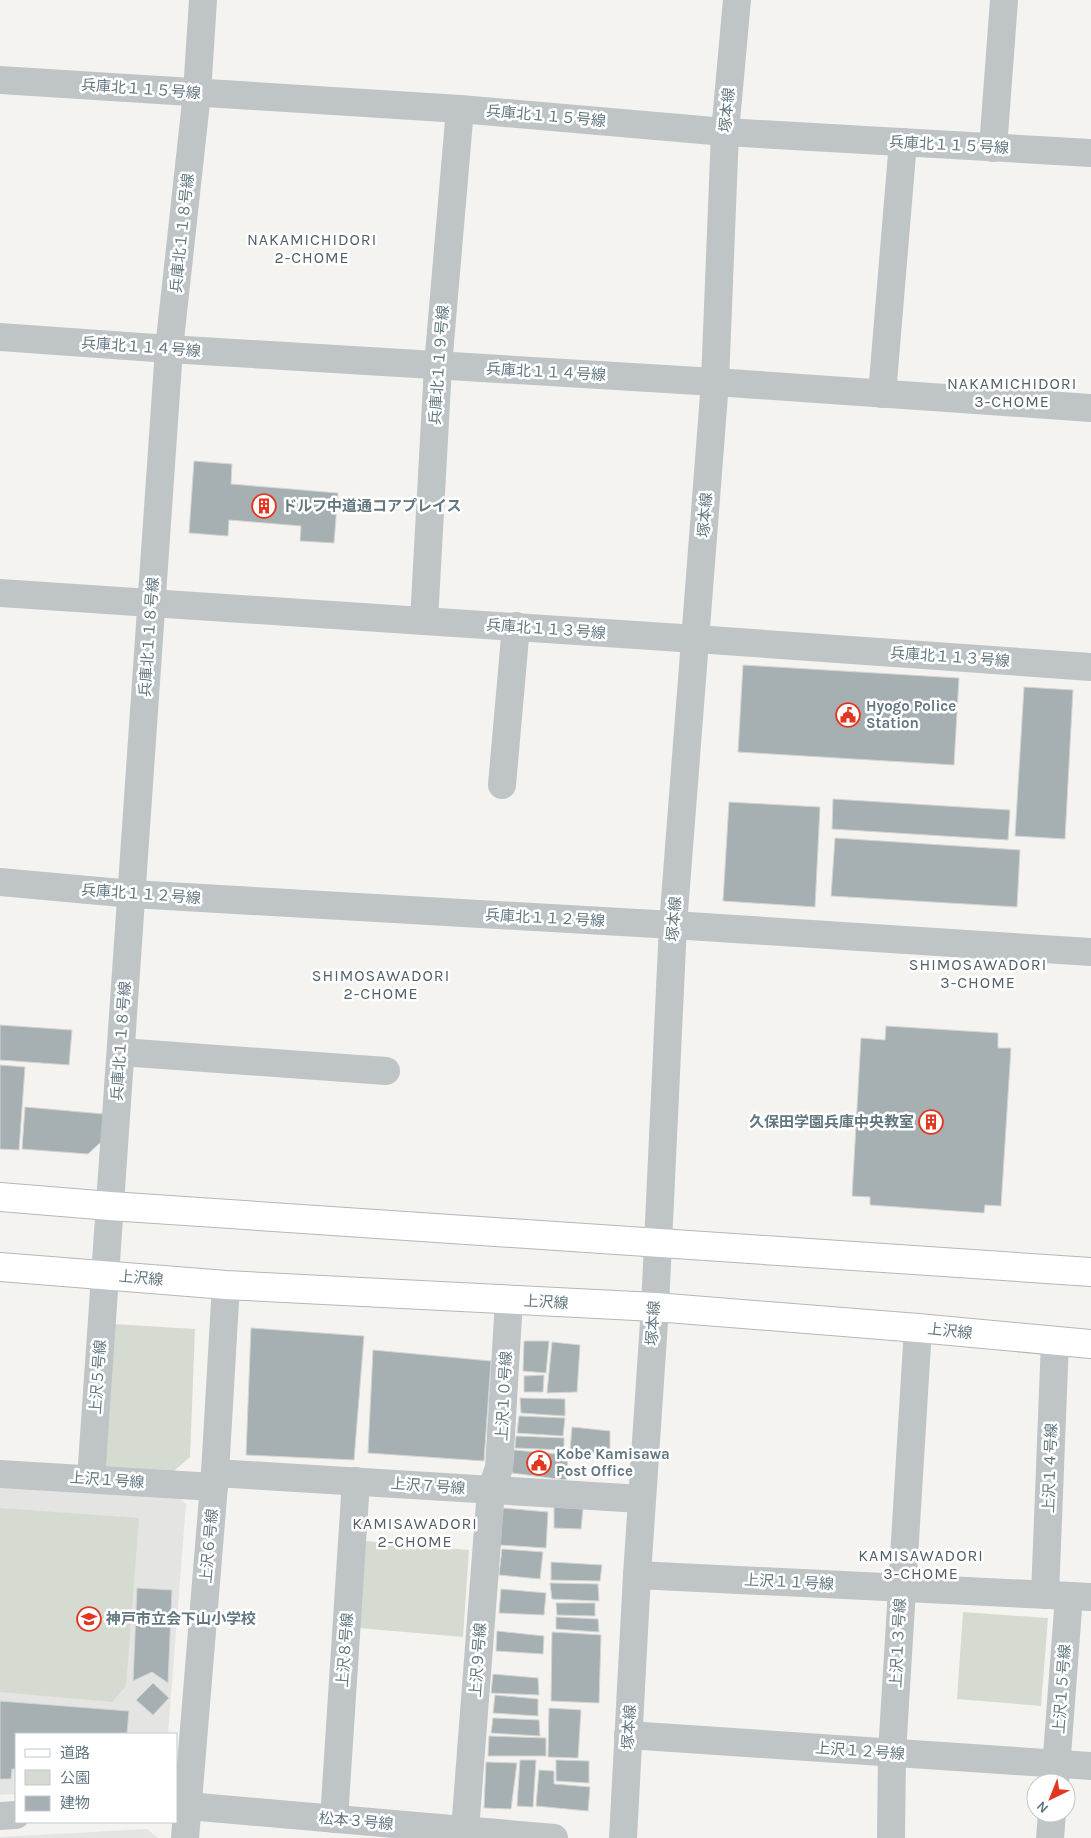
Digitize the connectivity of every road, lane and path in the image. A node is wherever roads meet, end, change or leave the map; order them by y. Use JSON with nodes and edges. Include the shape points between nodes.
{"nodes":[{"id":1,"x":203,"y":0,"type":"edge"},
{"id":2,"x":737,"y":0,"type":"edge"},
{"id":3,"x":1004,"y":0,"type":"edge"},
{"id":4,"x":0,"y":80,"type":"edge"},
{"id":5,"x":197,"y":93,"type":"junction"},
{"id":6,"x":460,"y":109,"type":"junction"},
{"id":7,"x":725,"y":132,"type":"junction"},
{"id":8,"x":903,"y":142,"type":"junction"},
{"id":9,"x":993,"y":148,"type":"junction"},
{"id":10,"x":1091,"y":153,"type":"edge"},
{"id":11,"x":0,"y":336,"type":"edge"},
{"id":12,"x":169,"y":349,"type":"junction"},
{"id":13,"x":438,"y":366,"type":"junction"},
{"id":14,"x":716,"y":382,"type":"junction"},
{"id":15,"x":882,"y":394,"type":"junction"},
{"id":16,"x":1091,"y":406,"type":"edge"},
{"id":17,"x":0,"y":593,"type":"edge"},
{"id":18,"x":152,"y":603,"type":"junction"},
{"id":19,"x":424,"y":621,"type":"junction"},
{"id":20,"x":516,"y":626,"type":"junction"},
{"id":21,"x":696,"y":638,"type":"junction"},
{"id":22,"x":1091,"y":667,"type":"edge"},
{"id":23,"x":502,"y":785,"type":"dead end"},
{"id":24,"x":0,"y":882,"type":"edge"},
{"id":25,"x":132,"y":894,"type":"junction"},
{"id":26,"x":674,"y":925,"type":"junction"},
{"id":27,"x":1091,"y":952,"type":"edge"},
{"id":28,"x":120,"y":1052,"type":"junction"},
{"id":29,"x":386,"y":1071,"type":"dead end"},
{"id":30,"x":0,"y":1197,"type":"edge"},
{"id":31,"x":110,"y":1206,"type":"junction"},
{"id":32,"x":656,"y":1244,"type":"junction"},
{"id":33,"x":0,"y":1267,"type":"edge"},
{"id":34,"x":1091,"y":1272,"type":"edge"},
{"id":35,"x":105,"y":1275,"type":"junction"},
{"id":36,"x":226,"y":1285,"type":"junction"},
{"id":37,"x":510,"y":1300,"type":"junction"},
{"id":38,"x":655,"y":1307,"type":"junction"},
{"id":39,"x":918,"y":1328,"type":"junction"},
{"id":40,"x":1056,"y":1341,"type":"junction"},
{"id":41,"x":1091,"y":1344,"type":"edge"},
{"id":42,"x":0,"y":1474,"type":"edge"},
{"id":43,"x":91,"y":1479,"type":"junction"},
{"id":44,"x":215,"y":1480,"type":"junction"},
{"id":45,"x":356,"y":1481,"type":"junction"},
{"id":46,"x":491,"y":1490,"type":"junction"},
{"id":47,"x":642,"y":1499,"type":"junction"},
{"id":48,"x":637,"y":1575,"type":"junction"},
{"id":49,"x":901,"y":1588,"type":"junction"},
{"id":50,"x":1068,"y":1596,"type":"edge"},
{"id":51,"x":628,"y":1735,"type":"junction"},
{"id":52,"x":892,"y":1753,"type":"junction"},
{"id":53,"x":1091,"y":1766,"type":"edge"},
{"id":54,"x":1056,"y":1773,"type":"edge"},
{"id":55,"x":182,"y":1806,"type":"edge"},
{"id":56,"x":15,"y":1815,"type":"edge"},
{"id":57,"x":0,"y":1816,"type":"edge"},
{"id":58,"x":334,"y":1819,"type":"junction"},
{"id":59,"x":1051,"y":1823,"type":"edge"},
{"id":60,"x":465,"y":1830,"type":"junction"},
{"id":61,"x":185,"y":1838,"type":"edge"},
{"id":62,"x":554,"y":1838,"type":"edge"},
{"id":63,"x":623,"y":1838,"type":"edge"},
{"id":64,"x":891,"y":1838,"type":"edge"},
{"id":65,"x":1050,"y":1838,"type":"edge"}],
"edges":[{"from":1,"to":5,"type":"street","name":"兵庫北１１８号線"},
{"from":2,"to":7,"type":"street","name":"塚本線"},
{"from":3,"to":9,"type":"street"},
{"from":4,"to":5,"type":"street","name":"兵庫北１１５号線"},
{"from":5,"to":6,"type":"street","name":"兵庫北１１５号線"},
{"from":5,"to":12,"type":"street","name":"兵庫北１１８号線"},
{"from":6,"to":7,"type":"street","name":"兵庫北１１５号線"},
{"from":6,"to":13,"type":"street","name":"兵庫北１１９号線"},
{"from":7,"to":8,"type":"street","name":"兵庫北１１５号線"},
{"from":7,"to":14,"type":"street","name":"塚本線"},
{"from":8,"to":9,"type":"street","name":"兵庫北１１５号線"},
{"from":8,"to":15,"type":"street"},
{"from":9,"to":10,"type":"street","name":"兵庫北１１５号線"},
{"from":11,"to":12,"type":"street","name":"兵庫北１１４号線"},
{"from":12,"to":13,"type":"street","name":"兵庫北１１４号線"},
{"from":12,"to":18,"type":"street","name":"兵庫北１１８号線"},
{"from":13,"to":14,"type":"street","name":"兵庫北１１４号線"},
{"from":13,"to":19,"type":"street","name":"兵庫北１１９号線"},
{"from":14,"to":15,"type":"street","name":"兵庫北１１４号線"},
{"from":14,"to":21,"type":"street","name":"塚本線"},
{"from":15,"to":16,"type":"street","name":"兵庫北１１４号線"},
{"from":17,"to":18,"type":"street","name":"兵庫北１１３号線"},
{"from":18,"to":19,"type":"street","name":"兵庫北１１３号線"},
{"from":18,"to":25,"type":"street","name":"兵庫北１１８号線"},
{"from":19,"to":20,"type":"street","name":"兵庫北１１３号線"},
{"from":20,"to":21,"type":"street","name":"兵庫北１１３号線"},
{"from":20,"to":23,"type":"street"},
{"from":21,"to":22,"type":"street","name":"兵庫北１１３号線"},
{"from":21,"to":26,"type":"street","name":"塚本線"},
{"from":24,"to":25,"type":"street","name":"兵庫北１１２号線"},
{"from":25,"to":26,"type":"street","name":"兵庫北１１２号線"},
{"from":25,"to":28,"type":"street","name":"兵庫北１１８号線"},
{"from":26,"to":27,"type":"street","name":"兵庫北１１２号線"},
{"from":26,"to":32,"type":"street","name":"塚本線"},
{"from":28,"to":29,"type":"street"},
{"from":28,"to":31,"type":"street","name":"兵庫北１１８号線"},
{"from":30,"to":31,"type":"main road"},
{"from":31,"to":32,"type":"main road"},
{"from":31,"to":35,"type":"street","name":"兵庫北１１８号線"},
{"from":32,"to":34,"type":"main road"},
{"from":32,"to":38,"type":"street","name":"塚本線"},
{"from":33,"to":35,"type":"main road","name":"上沢線"},
{"from":35,"to":36,"type":"main road","name":"上沢線"},
{"from":35,"to":43,"type":"street","name":"上沢５号線"},
{"from":36,"to":37,"type":"main road","name":"上沢線"},
{"from":36,"to":44,"type":"street","name":"上沢６号線"},
{"from":37,"to":38,"type":"main road","name":"上沢線"},
{"from":37,"to":46,"type":"street","name":"上沢１０号線","via":[[499,1468]]},
{"from":38,"to":39,"type":"main road","name":"上沢線"},
{"from":38,"to":47,"type":"street","name":"塚本線"},
{"from":39,"to":40,"type":"main road","name":"上沢線"},
{"from":39,"to":49,"type":"street","name":"上沢１３号線"},
{"from":40,"to":41,"type":"main road","name":"上沢線"},
{"from":40,"to":50,"type":"street","name":"上沢１４号線"},
{"from":42,"to":43,"type":"street","name":"上沢１号線"},
{"from":43,"to":44,"type":"street","name":"上沢１号線"},
{"from":44,"to":45,"type":"street","name":"上沢７号線"},
{"from":44,"to":55,"type":"street","name":"上沢６号線"},
{"from":45,"to":46,"type":"street","name":"上沢７号線"},
{"from":45,"to":58,"type":"street","name":"上沢８号線"},
{"from":46,"to":47,"type":"street","name":"上沢７号線"},
{"from":46,"to":60,"type":"street","name":"上沢９号線"},
{"from":47,"to":48,"type":"street","name":"塚本線"},
{"from":48,"to":49,"type":"street","name":"上沢１１号線"},
{"from":48,"to":51,"type":"street","name":"塚本線"},
{"from":49,"to":50,"type":"street","name":"上沢１１号線"},
{"from":49,"to":52,"type":"street","name":"上沢１３号線"},
{"from":50,"to":54,"type":"street","name":"上沢１５号線"},
{"from":51,"to":52,"type":"street","name":"上沢１２号線"},
{"from":51,"to":63,"type":"street","name":"塚本線"},
{"from":52,"to":54,"type":"street","name":"上沢１２号線"},
{"from":52,"to":64,"type":"street","name":"上沢１３号線"},
{"from":53,"to":54,"type":"street","name":"上沢１２号線"},
{"from":55,"to":58,"type":"street","name":"松本３号線"},
{"from":55,"to":61,"type":"street","name":"上沢６号線"},
{"from":56,"to":57,"type":"street"},
{"from":58,"to":60,"type":"street","name":"松本３号線"},
{"from":59,"to":65,"type":"street"},
{"from":60,"to":62,"type":"street","name":"松本３号線"}]}
